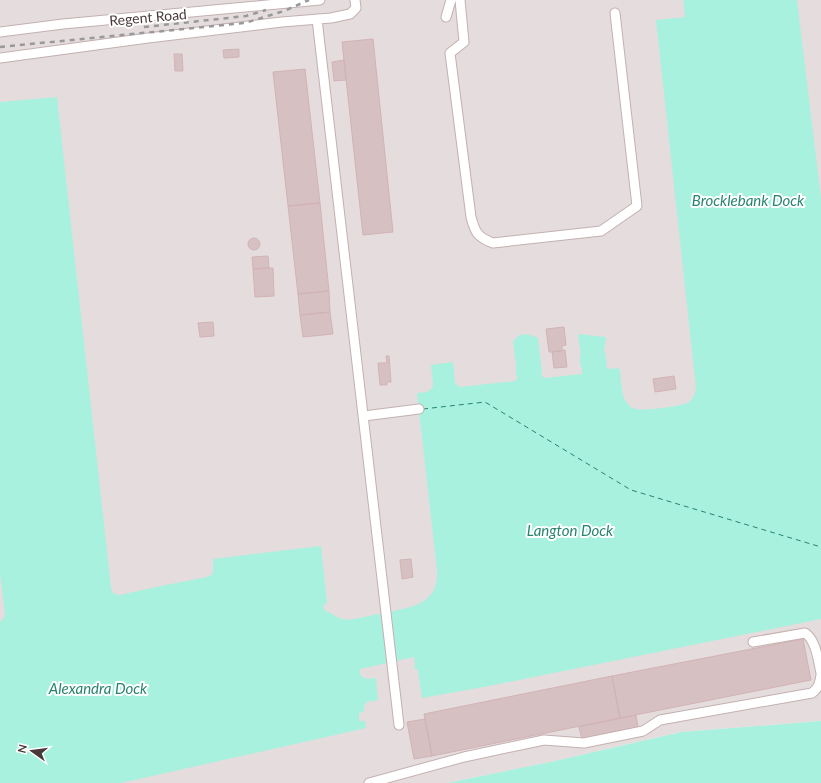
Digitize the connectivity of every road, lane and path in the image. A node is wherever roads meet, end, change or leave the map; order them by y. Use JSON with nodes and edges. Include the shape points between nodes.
{"nodes":[{"id":1,"x":320,"y":0,"type":"edge"},
{"id":2,"x":356,"y":0,"type":"edge"},
{"id":3,"x":450,"y":0,"type":"edge"},
{"id":4,"x":460,"y":0,"type":"edge"},
{"id":5,"x":615,"y":13,"type":"dead end"},
{"id":6,"x":446,"y":17,"type":"dead end"},
{"id":7,"x":317,"y":19,"type":"junction"},
{"id":8,"x":0,"y":32,"type":"edge"},
{"id":9,"x":0,"y":58,"type":"edge"},
{"id":10,"x":419,"y":410,"type":"dead end"},
{"id":11,"x":364,"y":416,"type":"junction"},
{"id":12,"x":753,"y":642,"type":"dead end"},
{"id":13,"x":821,"y":674,"type":"edge"},
{"id":14,"x":400,"y":725,"type":"dead end"},
{"id":15,"x":369,"y":783,"type":"edge"}],
"edges":[{"from":1,"to":8,"type":"lane","name":"Regent Road"},
{"from":2,"to":7,"type":"lane","via":[[356,8],[350,14]]},
{"from":3,"to":6,"type":"lane"},
{"from":4,"to":5,"type":"lane","via":[[464,42],[450,53],[471,217],[475,231],[484,240],[493,243],[601,230],[637,206]]},
{"from":7,"to":9,"type":"lane"},
{"from":7,"to":11,"type":"lane"},
{"from":10,"to":11,"type":"lane"},
{"from":11,"to":14,"type":"lane"},
{"from":12,"to":13,"type":"lane","via":[[805,633],[816,650]]},
{"from":13,"to":15,"type":"lane","via":[[818,687],[812,693],[660,720],[643,731],[584,743],[544,740],[464,757]]}]}
